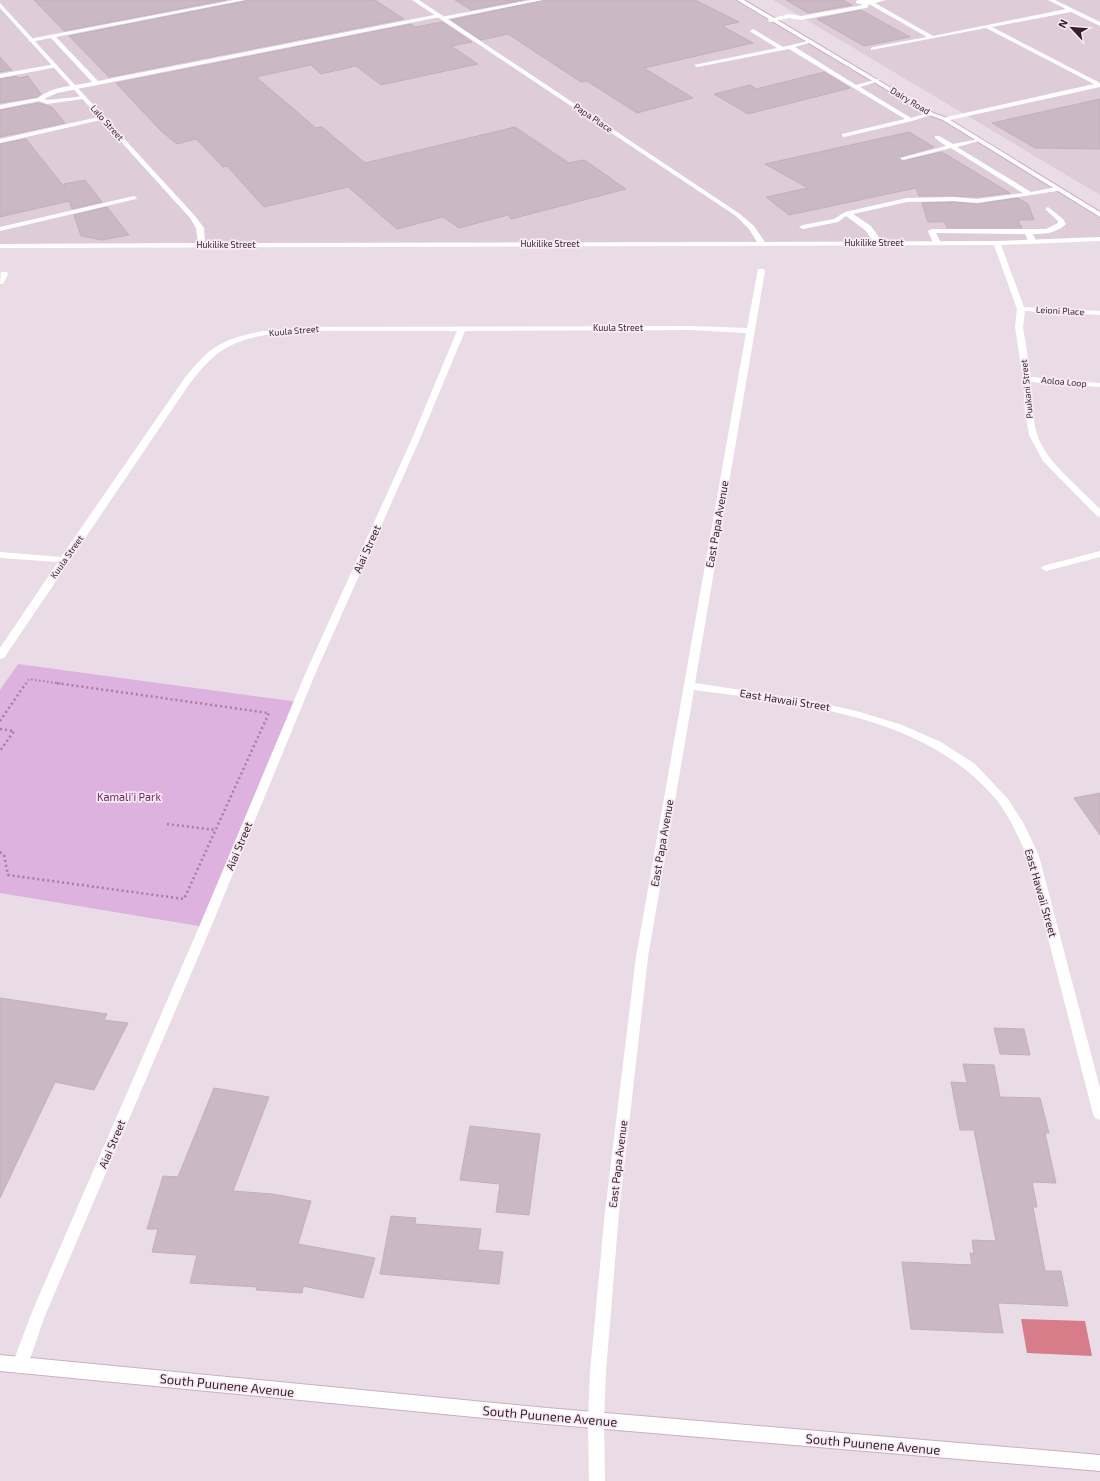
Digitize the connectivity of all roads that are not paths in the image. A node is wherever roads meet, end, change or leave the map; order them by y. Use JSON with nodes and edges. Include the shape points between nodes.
{"nodes":[{"id":1,"x":242,"y":0,"type":"edge"},
{"id":2,"x":415,"y":0,"type":"edge"},
{"id":3,"x":540,"y":0,"type":"edge"},
{"id":4,"x":740,"y":0,"type":"edge"},
{"id":5,"x":883,"y":0,"type":"edge"},
{"id":6,"x":1051,"y":0,"type":"edge"},
{"id":7,"x":866,"y":2,"type":"edge"},
{"id":8,"x":0,"y":5,"type":"edge"},
{"id":9,"x":815,"y":9,"type":"dead end"},
{"id":10,"x":1070,"y":10,"type":"junction"},
{"id":11,"x":800,"y":11,"type":"dead end"},
{"id":12,"x":789,"y":16,"type":"junction"},
{"id":13,"x":441,"y":17,"type":"junction"},
{"id":14,"x":770,"y":20,"type":"junction"},
{"id":15,"x":1100,"y":24,"type":"edge"},
{"id":16,"x":986,"y":26,"type":"junction"},
{"id":17,"x":753,"y":31,"type":"dead end"},
{"id":18,"x":52,"y":36,"type":"junction"},
{"id":19,"x":930,"y":37,"type":"junction"},
{"id":20,"x":31,"y":40,"type":"junction"},
{"id":21,"x":810,"y":41,"type":"junction"},
{"id":22,"x":790,"y":47,"type":"junction"},
{"id":23,"x":781,"y":48,"type":"junction"},
{"id":24,"x":873,"y":49,"type":"dead end"},
{"id":25,"x":697,"y":65,"type":"dead end"},
{"id":26,"x":55,"y":66,"type":"junction"},
{"id":27,"x":0,"y":76,"type":"edge"},
{"id":28,"x":877,"y":80,"type":"junction"},
{"id":29,"x":97,"y":84,"type":"junction"},
{"id":30,"x":1100,"y":85,"type":"edge"},
{"id":31,"x":855,"y":86,"type":"junction"},
{"id":32,"x":75,"y":88,"type":"junction"},
{"id":33,"x":83,"y":97,"type":"junction"},
{"id":34,"x":40,"y":99,"type":"junction"},
{"id":35,"x":0,"y":107,"type":"edge"},
{"id":36,"x":931,"y":114,"type":"junction"},
{"id":37,"x":103,"y":118,"type":"junction"},
{"id":38,"x":945,"y":119,"type":"junction"},
{"id":39,"x":910,"y":120,"type":"junction"},
{"id":40,"x":844,"y":135,"type":"dead end"},
{"id":41,"x":937,"y":136,"type":"dead end"},
{"id":42,"x":977,"y":140,"type":"junction"},
{"id":43,"x":0,"y":141,"type":"edge"},
{"id":44,"x":954,"y":146,"type":"junction"},
{"id":45,"x":903,"y":158,"type":"dead end"},
{"id":46,"x":1057,"y":189,"type":"junction"},
{"id":47,"x":1030,"y":194,"type":"junction"},
{"id":48,"x":134,"y":198,"type":"dead end"},
{"id":49,"x":1048,"y":209,"type":"dead end"},
{"id":50,"x":847,"y":213,"type":"junction"},
{"id":51,"x":1100,"y":215,"type":"edge"},
{"id":52,"x":803,"y":227,"type":"dead end"},
{"id":53,"x":0,"y":229,"type":"edge"},
{"id":54,"x":1028,"y":232,"type":"junction"},
{"id":55,"x":1100,"y":239,"type":"edge"},
{"id":56,"x":1032,"y":241,"type":"junction"},
{"id":57,"x":879,"y":243,"type":"junction"},
{"id":58,"x":937,"y":243,"type":"junction"},
{"id":59,"x":998,"y":243,"type":"junction"},
{"id":60,"x":762,"y":244,"type":"junction"},
{"id":61,"x":0,"y":246,"type":"edge"},
{"id":62,"x":202,"y":246,"type":"junction"},
{"id":63,"x":761,"y":271,"type":"dead end"},
{"id":64,"x":4,"y":274,"type":"dead end"},
{"id":65,"x":0,"y":282,"type":"edge"},
{"id":66,"x":1020,"y":309,"type":"junction"},
{"id":67,"x":1100,"y":313,"type":"edge"},
{"id":68,"x":462,"y":329,"type":"junction"},
{"id":69,"x":750,"y":331,"type":"junction"},
{"id":70,"x":1027,"y":379,"type":"junction"},
{"id":71,"x":1100,"y":385,"type":"edge"},
{"id":72,"x":1100,"y":514,"type":"edge"},
{"id":73,"x":1100,"y":554,"type":"edge"},
{"id":74,"x":0,"y":555,"type":"edge"},
{"id":75,"x":64,"y":560,"type":"junction"},
{"id":76,"x":1046,"y":568,"type":"dead end"},
{"id":77,"x":0,"y":656,"type":"edge"},
{"id":78,"x":689,"y":686,"type":"junction"},
{"id":79,"x":1100,"y":1114,"type":"edge"},
{"id":80,"x":0,"y":1363,"type":"edge"},
{"id":81,"x":20,"y":1365,"type":"junction"},
{"id":82,"x":596,"y":1420,"type":"junction"},
{"id":83,"x":1100,"y":1463,"type":"edge"},
{"id":84,"x":597,"y":1481,"type":"edge"}],
"edges":[{"from":1,"to":18,"type":"street"},
{"from":2,"to":13,"type":"street","name":"Papa Place"},
{"from":3,"to":13,"type":"street"},
{"from":4,"to":14,"type":"street","name":"Dairy Road"},
{"from":5,"to":7,"type":"street"},
{"from":6,"to":10,"type":"street"},
{"from":7,"to":9,"type":"street"},
{"from":7,"to":12,"type":"street","via":[[866,6],[801,18]]},
{"from":7,"to":19,"type":"street"},
{"from":8,"to":20,"type":"street","name":"Lalo Street"},
{"from":10,"to":15,"type":"street"},
{"from":10,"to":16,"type":"street"},
{"from":11,"to":12,"type":"street"},
{"from":12,"to":14,"type":"street"},
{"from":13,"to":29,"type":"street"},
{"from":13,"to":60,"type":"street","name":"Papa Place","via":[[738,214],[754,228]]},
{"from":14,"to":21,"type":"street","name":"Dairy Road"},
{"from":16,"to":19,"type":"street"},
{"from":16,"to":30,"type":"street"},
{"from":17,"to":23,"type":"street"},
{"from":18,"to":20,"type":"street"},
{"from":18,"to":29,"type":"street"},
{"from":19,"to":24,"type":"street"},
{"from":20,"to":26,"type":"street","name":"Lalo Street"},
{"from":21,"to":22,"type":"street"},
{"from":21,"to":28,"type":"street","name":"Dairy Road"},
{"from":22,"to":23,"type":"street"},
{"from":22,"to":31,"type":"street"},
{"from":23,"to":25,"type":"street"},
{"from":26,"to":27,"type":"street"},
{"from":26,"to":32,"type":"street","name":"Lalo Street"},
{"from":28,"to":31,"type":"street"},
{"from":28,"to":36,"type":"street","name":"Dairy Road"},
{"from":29,"to":32,"type":"street"},
{"from":30,"to":38,"type":"street"},
{"from":31,"to":39,"type":"street"},
{"from":32,"to":33,"type":"street","name":"Lalo Street"},
{"from":32,"to":34,"type":"street","via":[[50,93]]},
{"from":33,"to":34,"type":"street","via":[[48,102]]},
{"from":33,"to":37,"type":"street","name":"Lalo Street"},
{"from":34,"to":35,"type":"street"},
{"from":36,"to":38,"type":"street","name":"Dairy Road"},
{"from":36,"to":39,"type":"street"},
{"from":37,"to":43,"type":"street"},
{"from":37,"to":62,"type":"street","name":"Lalo Street","via":[[193,217],[200,228]]},
{"from":38,"to":42,"type":"street","name":"Dairy Road"},
{"from":39,"to":40,"type":"street"},
{"from":41,"to":44,"type":"street"},
{"from":42,"to":44,"type":"street"},
{"from":42,"to":46,"type":"street","name":"Dairy Road"},
{"from":44,"to":45,"type":"street"},
{"from":44,"to":47,"type":"street"},
{"from":46,"to":47,"type":"street"},
{"from":46,"to":51,"type":"street","name":"Dairy Road"},
{"from":47,"to":50,"type":"street","via":[[977,201],[907,200]]},
{"from":48,"to":53,"type":"street"},
{"from":49,"to":54,"type":"street","via":[[1062,224],[1046,232]]},
{"from":50,"to":52,"type":"street","via":[[836,222]]},
{"from":50,"to":57,"type":"street","via":[[868,228]]},
{"from":54,"to":56,"type":"street"},
{"from":54,"to":58,"type":"street","via":[[932,232]]},
{"from":55,"to":56,"type":"street","name":"Hukilike Street"},
{"from":56,"to":59,"type":"street","name":"Hukilike Street"},
{"from":57,"to":58,"type":"street","name":"Hukilike Street"},
{"from":57,"to":60,"type":"street","name":"Hukilike Street"},
{"from":58,"to":59,"type":"street","name":"Hukilike Street"},
{"from":59,"to":66,"type":"street","name":"Puukani Street"},
{"from":60,"to":62,"type":"street","name":"Hukilike Street"},
{"from":61,"to":62,"type":"street","name":"Hukilike Street"},
{"from":63,"to":69,"type":"street","name":"East Papa Avenue"},
{"from":64,"to":65,"type":"street"},
{"from":66,"to":67,"type":"street","name":"Leioni Place"},
{"from":66,"to":70,"type":"street","name":"Puukani Street","via":[[1019,327]]},
{"from":68,"to":69,"type":"street","name":"Kuula Street","via":[[690,328]]},
{"from":68,"to":75,"type":"street","name":"Kuula Street","via":[[296,330],[261,334],[218,350],[202,362],[187,381]]},
{"from":68,"to":81,"type":"street","name":"Aiai Street","via":[[415,441],[311,672],[199,941],[37,1317]]},
{"from":69,"to":78,"type":"street","name":"East Papa Avenue"},
{"from":70,"to":71,"type":"street","name":"Aoloa Loop"},
{"from":70,"to":72,"type":"street","name":"Puukani Street","via":[[1033,435],[1046,458]]},
{"from":73,"to":76,"type":"street"},
{"from":74,"to":75,"type":"street"},
{"from":75,"to":77,"type":"street","name":"Kuula Street"},
{"from":78,"to":79,"type":"street","name":"East Hawaii Street","via":[[853,712],[922,737],[962,760],[999,794],[1017,821],[1033,856]]},
{"from":78,"to":82,"type":"street","name":"East Papa Avenue","via":[[642,957],[612,1212]]},
{"from":80,"to":81,"type":"street","name":"South Puunene Avenue"},
{"from":81,"to":82,"type":"street","name":"South Puunene Avenue"},
{"from":82,"to":83,"type":"street","name":"South Puunene Avenue"},
{"from":82,"to":84,"type":"street","name":"East Papa Avenue"}]}
